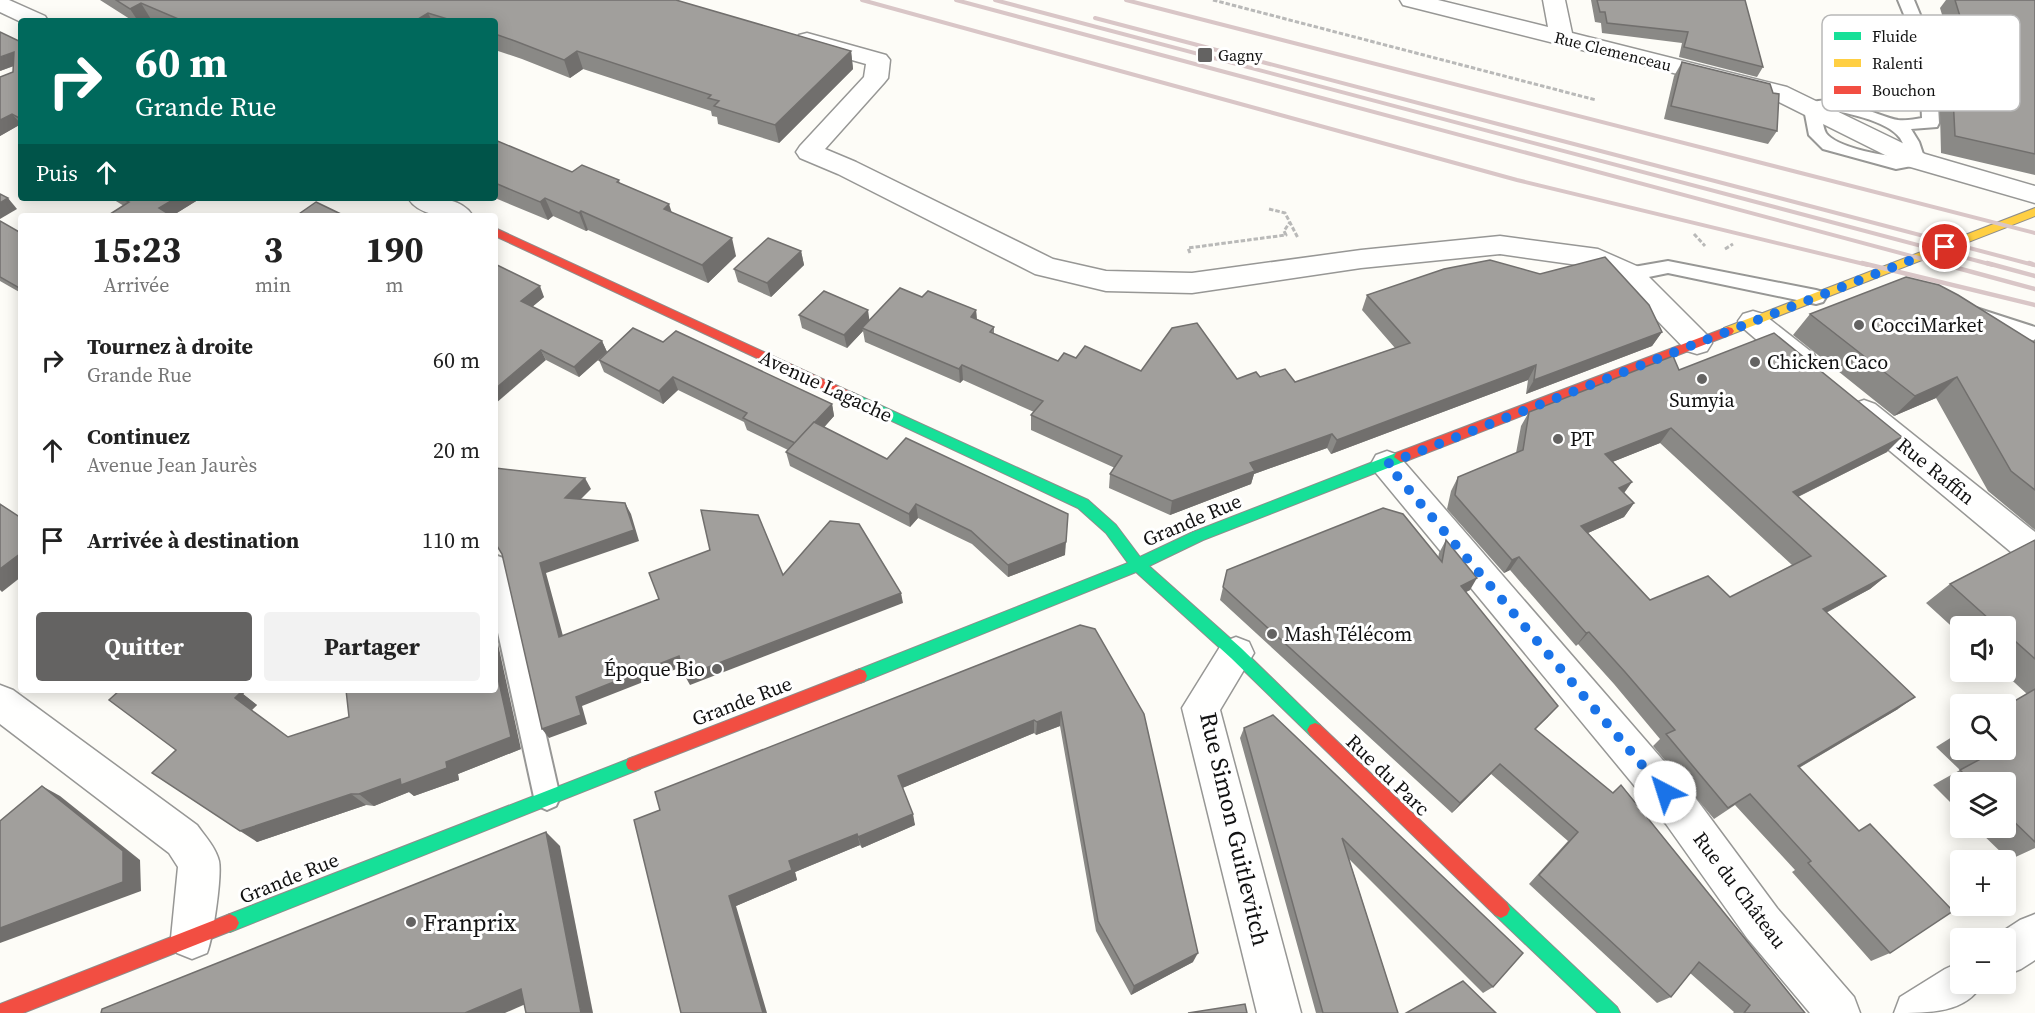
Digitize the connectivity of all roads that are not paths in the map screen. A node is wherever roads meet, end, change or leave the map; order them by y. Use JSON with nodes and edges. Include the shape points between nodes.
{"nodes":[{"id":1,"x":1411,"y":0,"type":"edge"},
{"id":2,"x":1554,"y":0,"type":"edge"},
{"id":3,"x":1905,"y":0,"type":"edge"},
{"id":4,"x":0,"y":4,"type":"edge"},
{"id":5,"x":1911,"y":15,"type":"edge"},
{"id":6,"x":30,"y":18,"type":"edge"},
{"id":7,"x":787,"y":34,"type":"edge"},
{"id":8,"x":1561,"y":37,"type":"junction"},
{"id":9,"x":1822,"y":105,"type":"edge"},
{"id":10,"x":1812,"y":109,"type":"junction"},
{"id":11,"x":1850,"y":111,"type":"edge"},
{"id":12,"x":1930,"y":111,"type":"edge"},
{"id":13,"x":1895,"y":125,"type":"junction"},
{"id":14,"x":1916,"y":160,"type":"junction"},
{"id":15,"x":2035,"y":195,"type":"edge"},
{"id":16,"x":428,"y":201,"type":"edge"},
{"id":17,"x":2035,"y":212,"type":"edge"},
{"id":18,"x":454,"y":213,"type":"edge"},
{"id":19,"x":498,"y":233,"type":"edge"},
{"id":20,"x":1881,"y":272,"type":"junction"},
{"id":21,"x":1629,"y":273,"type":"junction"},
{"id":22,"x":1909,"y":285,"type":"edge"},
{"id":23,"x":1816,"y":297,"type":"junction"},
{"id":24,"x":1954,"y":308,"type":"joint"},
{"id":25,"x":1753,"y":321,"type":"junction"},
{"id":26,"x":2035,"y":334,"type":"edge"},
{"id":27,"x":1697,"y":343,"type":"junction"},
{"id":28,"x":2035,"y":361,"type":"edge"},
{"id":29,"x":1387,"y":464,"type":"junction"},
{"id":30,"x":2035,"y":552,"type":"edge"},
{"id":31,"x":1138,"y":565,"type":"junction"},
{"id":32,"x":498,"y":578,"type":"edge"},
{"id":33,"x":1236,"y":653,"type":"junction"},
{"id":34,"x":0,"y":702,"type":"edge"},
{"id":35,"x":547,"y":797,"type":"junction"},
{"id":36,"x":2035,"y":935,"type":"edge"},
{"id":37,"x":192,"y":938,"type":"junction"},
{"id":38,"x":2016,"y":947,"type":"edge"},
{"id":39,"x":1950,"y":991,"type":"edge"},
{"id":40,"x":51,"y":1003,"type":"edge"},
{"id":41,"x":0,"y":1013,"type":"edge"},
{"id":42,"x":1279,"y":1013,"type":"edge"},
{"id":43,"x":1611,"y":1013,"type":"edge"},
{"id":44,"x":1838,"y":1013,"type":"edge"},
{"id":45,"x":1916,"y":1013,"type":"edge"}],
"edges":[{"from":1,"to":8,"type":"street","name":"Rue Clemenceau"},
{"from":2,"to":8,"type":"street"},
{"from":3,"to":5,"type":"lane"},
{"from":4,"to":6,"type":"street"},
{"from":7,"to":21,"type":"street","via":[[878,60],[876,78],[809,152],[1045,267],[1106,280],[1191,283],[1361,259],[1500,245],[1598,258]]},
{"from":8,"to":10,"type":"street","name":"Rue Clemenceau","via":[[1778,92]]},
{"from":9,"to":10,"type":"lane"},
{"from":10,"to":14,"type":"street","name":"Rue Clemenceau"},
{"from":11,"to":13,"type":"lane"},
{"from":12,"to":13,"type":"lane","via":[[1931,123]]},
{"from":13,"to":14,"type":"lane","via":[[1910,138]]},
{"from":14,"to":15,"type":"street","name":"Rue Clemenceau"},
{"from":16,"to":18,"type":"street"},
{"from":17,"to":20,"type":"main road","name":"Grande Rue"},
{"from":19,"to":31,"type":"main road","name":"Avenue Lagache","via":[[1083,504],[1111,530]]},
{"from":20,"to":22,"type":"street"},
{"from":20,"to":23,"type":"main road","name":"Grande Rue"},
{"from":21,"to":23,"type":"lane","via":[[1668,267]]},
{"from":21,"to":27,"type":"street"},
{"from":23,"to":25,"type":"main road","name":"Grande Rue"},
{"from":24,"to":26,"type":"lane"},
{"from":24,"to":28,"type":"street"},
{"from":25,"to":27,"type":"main road","name":"Grande Rue"},
{"from":25,"to":30,"type":"street","name":"Rue Raffin"},
{"from":27,"to":29,"type":"main road","name":"Grande Rue"},
{"from":29,"to":31,"type":"main road","name":"Grande Rue","via":[[1198,536]]},
{"from":29,"to":44,"type":"street","name":"Rue du Château","via":[[1680,810],[1762,923]]},
{"from":31,"to":33,"type":"main road","name":"Rue du Parc"},
{"from":31,"to":35,"type":"main road","name":"Grande Rue"},
{"from":32,"to":35,"type":"lane"},
{"from":33,"to":42,"type":"street","name":"Rue Simon Guitlevitch","via":[[1201,708]]},
{"from":33,"to":43,"type":"main road","name":"Rue du Parc"},
{"from":34,"to":37,"type":"street","via":[[183,839],[199,862]]},
{"from":35,"to":37,"type":"main road","name":"Grande Rue"},
{"from":36,"to":38,"type":"street"},
{"from":37,"to":40,"type":"main road","name":"Grande Rue"},
{"from":39,"to":45,"type":"street"},
{"from":40,"to":41,"type":"main road","name":"Grande Rue"}]}
